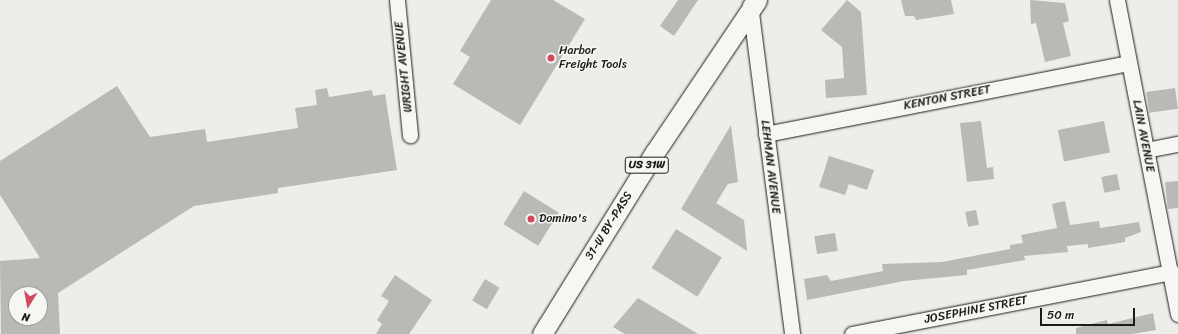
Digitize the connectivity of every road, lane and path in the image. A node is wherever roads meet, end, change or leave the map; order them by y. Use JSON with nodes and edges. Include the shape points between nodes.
{"nodes":[{"id":1,"x":397,"y":0,"type":"edge"},
{"id":2,"x":1116,"y":0,"type":"edge"},
{"id":3,"x":752,"y":3,"type":"edge"},
{"id":4,"x":1128,"y":63,"type":"junction"},
{"id":5,"x":410,"y":134,"type":"dead end"},
{"id":6,"x":766,"y":134,"type":"junction"},
{"id":7,"x":1178,"y":144,"type":"edge"},
{"id":8,"x":1146,"y":150,"type":"junction"},
{"id":9,"x":1172,"y":272,"type":"junction"},
{"id":10,"x":1178,"y":314,"type":"edge"},
{"id":11,"x":542,"y":334,"type":"edge"},
{"id":12,"x":792,"y":334,"type":"edge"},
{"id":13,"x":852,"y":334,"type":"edge"}],
"edges":[{"from":1,"to":5,"type":"street","name":"WRIGHT AVENUE"},
{"from":2,"to":4,"type":"street","name":"LAIN AVENUE"},
{"from":3,"to":6,"type":"street","name":"LEHMAN AVENUE"},
{"from":3,"to":11,"type":"main road","name":"31-W BY-PASS","number":"US 31W","via":[[655,152]]},
{"from":4,"to":6,"type":"street","name":"KENTON STREET"},
{"from":4,"to":8,"type":"street","name":"LAIN AVENUE"},
{"from":6,"to":12,"type":"street","name":"LEHMAN AVENUE"},
{"from":7,"to":8,"type":"street"},
{"from":8,"to":9,"type":"street","name":"LAIN AVENUE"},
{"from":9,"to":10,"type":"street","name":"LAIN AVENUE"},
{"from":9,"to":13,"type":"street","name":"JOSEPHINE STREET"}]}
